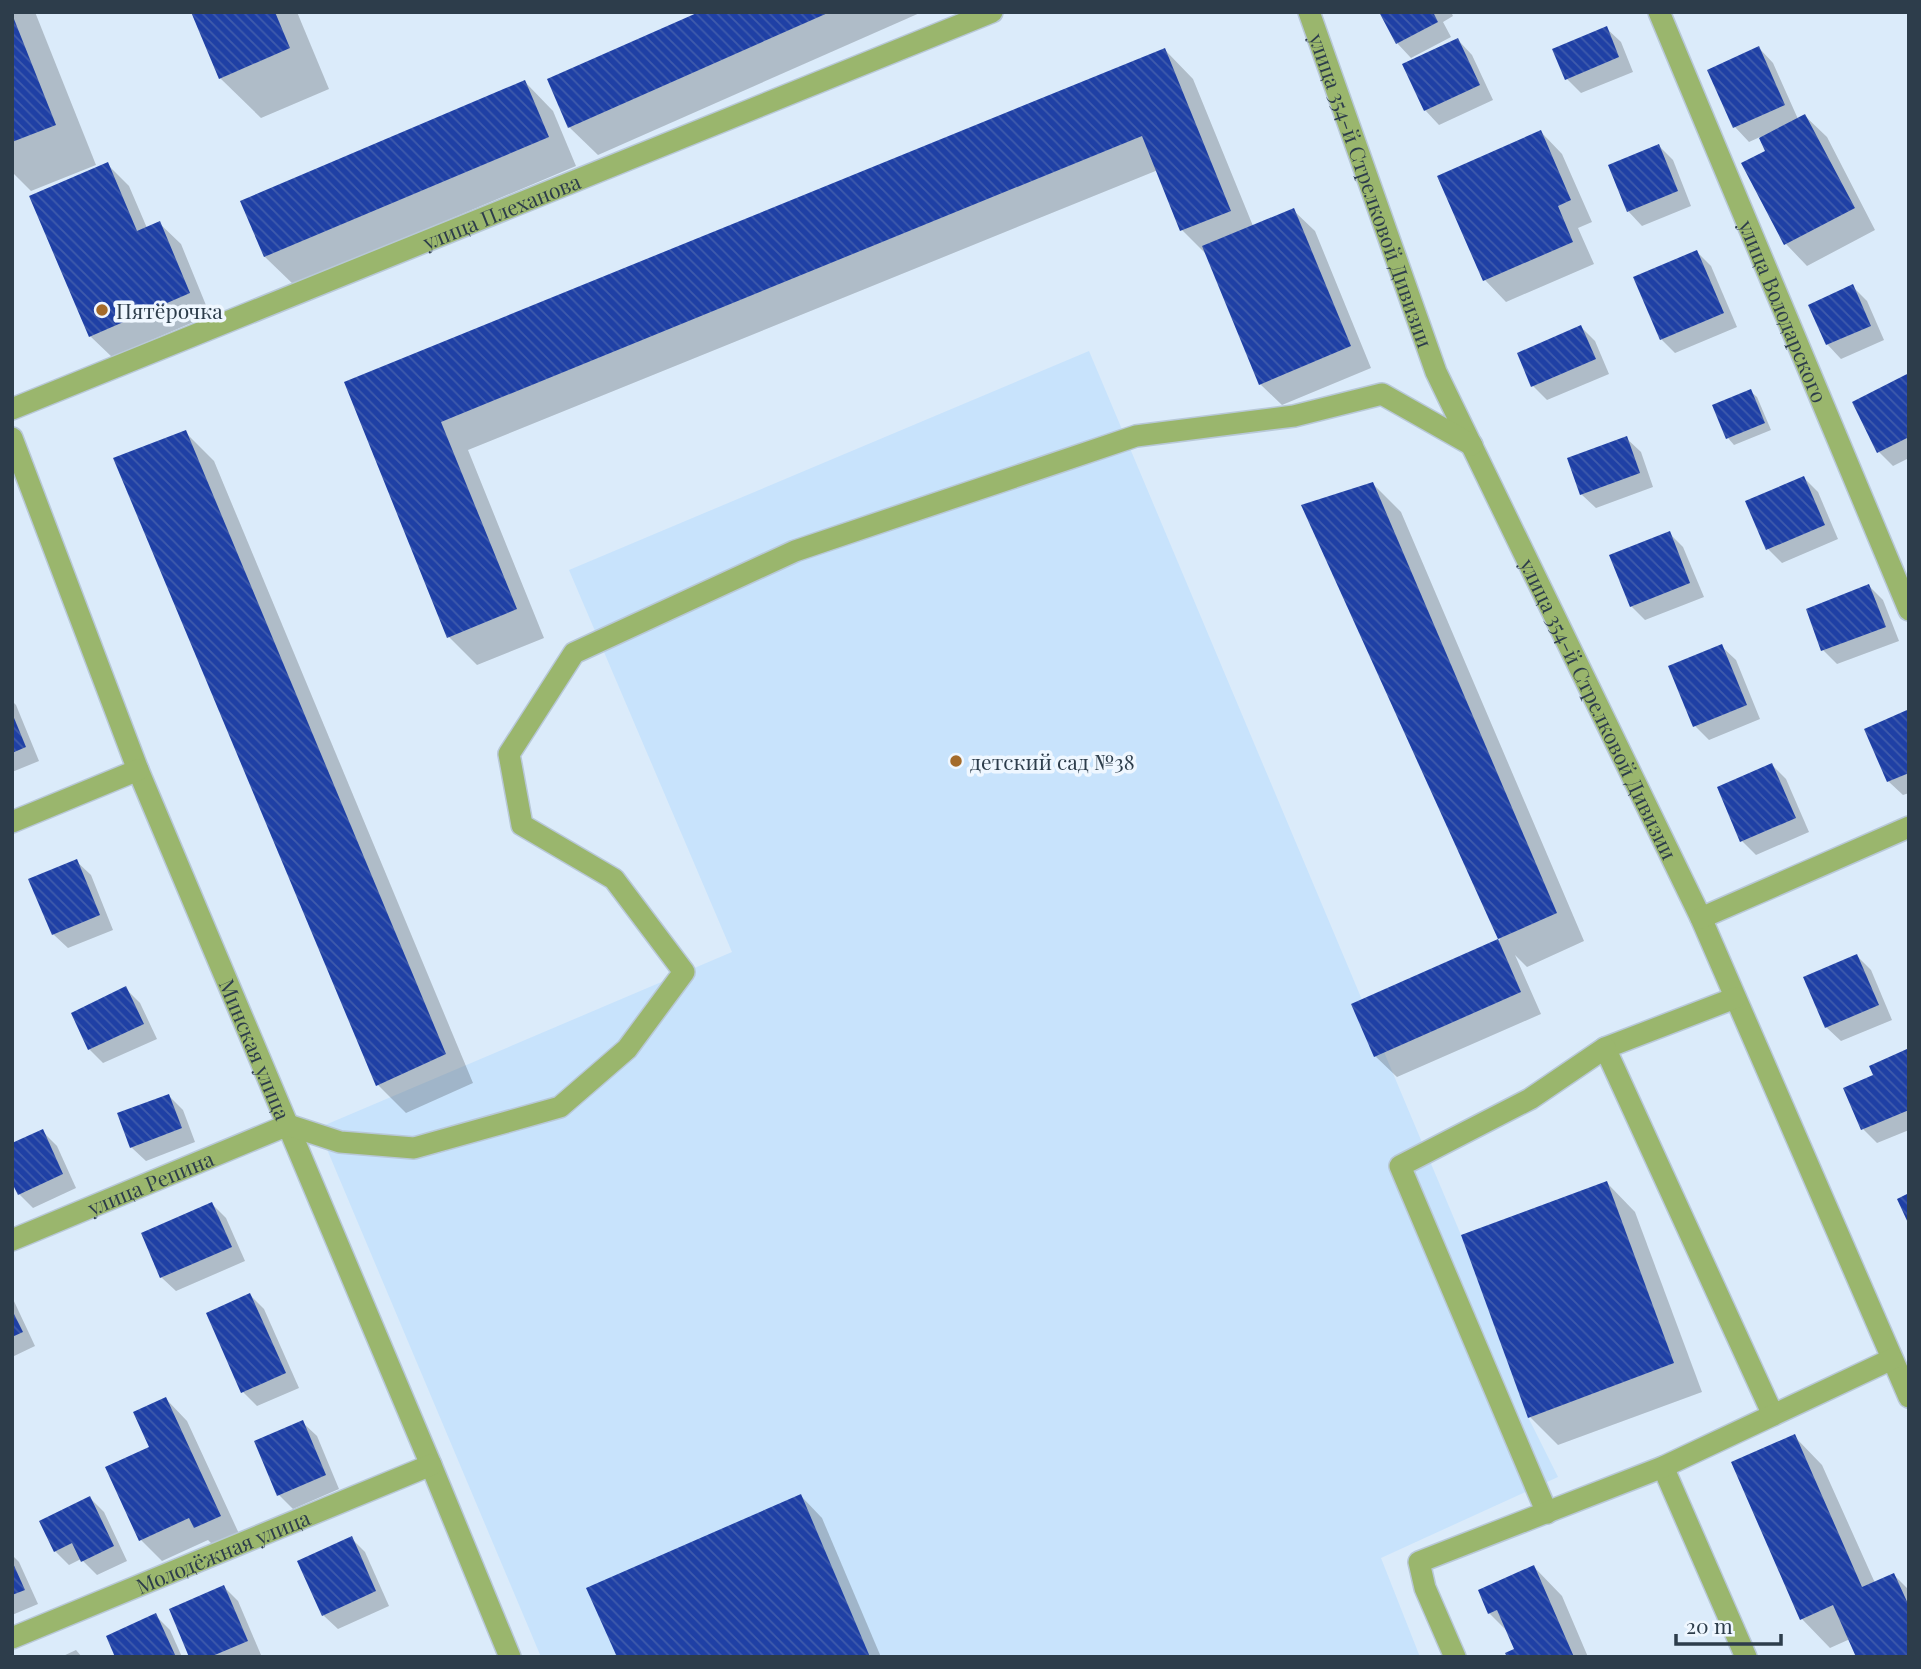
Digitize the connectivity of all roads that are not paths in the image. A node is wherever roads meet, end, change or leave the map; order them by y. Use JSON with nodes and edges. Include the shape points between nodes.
{"nodes":[{"id":1,"x":992,"y":12,"type":"edge"},
{"id":2,"x":1309,"y":12,"type":"edge"},
{"id":3,"x":1659,"y":12,"type":"edge"},
{"id":4,"x":12,"y":409,"type":"edge"},
{"id":5,"x":12,"y":438,"type":"edge"},
{"id":6,"x":1472,"y":445,"type":"junction"},
{"id":7,"x":1909,"y":610,"type":"edge"},
{"id":8,"x":138,"y":769,"type":"junction"},
{"id":9,"x":12,"y":822,"type":"edge"},
{"id":10,"x":1909,"y":827,"type":"edge"},
{"id":11,"x":1701,"y":918,"type":"junction"},
{"id":12,"x":1735,"y":998,"type":"junction"},
{"id":13,"x":1605,"y":1048,"type":"junction"},
{"id":14,"x":288,"y":1125,"type":"junction"},
{"id":15,"x":12,"y":1240,"type":"edge"},
{"id":16,"x":1892,"y":1359,"type":"junction"},
{"id":17,"x":1909,"y":1397,"type":"edge"},
{"id":18,"x":1773,"y":1415,"type":"junction"},
{"id":19,"x":431,"y":1465,"type":"junction"},
{"id":20,"x":1662,"y":1467,"type":"junction"},
{"id":21,"x":1547,"y":1513,"type":"junction"},
{"id":22,"x":12,"y":1638,"type":"edge"},
{"id":23,"x":510,"y":1657,"type":"edge"},
{"id":24,"x":1455,"y":1657,"type":"edge"},
{"id":25,"x":1746,"y":1657,"type":"edge"}],
"edges":[{"from":1,"to":4,"type":"street","name":"улица Плеханова"},
{"from":2,"to":6,"type":"street","name":"улица 354-й Стрелковой Дивизии","via":[[1436,372]]},
{"from":3,"to":7,"type":"street","name":"улица Володарского"},
{"from":5,"to":8,"type":"street","name":"Минская улица"},
{"from":6,"to":11,"type":"street","name":"улица 354-й Стрелковой Дивизии"},
{"from":6,"to":14,"type":"street","via":[[1382,394],[1294,416],[1136,436],[795,551],[574,653],[509,754],[522,825],[614,879],[684,972],[627,1049],[560,1107],[414,1148],[340,1142]]},
{"from":8,"to":9,"type":"street"},
{"from":8,"to":14,"type":"street","name":"Минская улица"},
{"from":10,"to":11,"type":"street"},
{"from":11,"to":12,"type":"street","name":"улица 354-й Стрелковой Дивизии"},
{"from":12,"to":13,"type":"street"},
{"from":12,"to":16,"type":"street","name":"улица 354-й Стрелковой Дивизии"},
{"from":13,"to":18,"type":"street"},
{"from":13,"to":21,"type":"street","via":[[1530,1099],[1400,1166]]},
{"from":14,"to":15,"type":"street","name":"улица Репина"},
{"from":14,"to":19,"type":"street","name":"Минская улица"},
{"from":16,"to":17,"type":"street","name":"улица 354-й Стрелковой Дивизии"},
{"from":16,"to":18,"type":"street"},
{"from":18,"to":20,"type":"street"},
{"from":19,"to":22,"type":"street","name":"Молодёжная улица"},
{"from":19,"to":23,"type":"street","name":"Минская улица"},
{"from":20,"to":21,"type":"street"},
{"from":20,"to":25,"type":"street"},
{"from":21,"to":24,"type":"street","via":[[1419,1562],[1425,1588]]}]}
